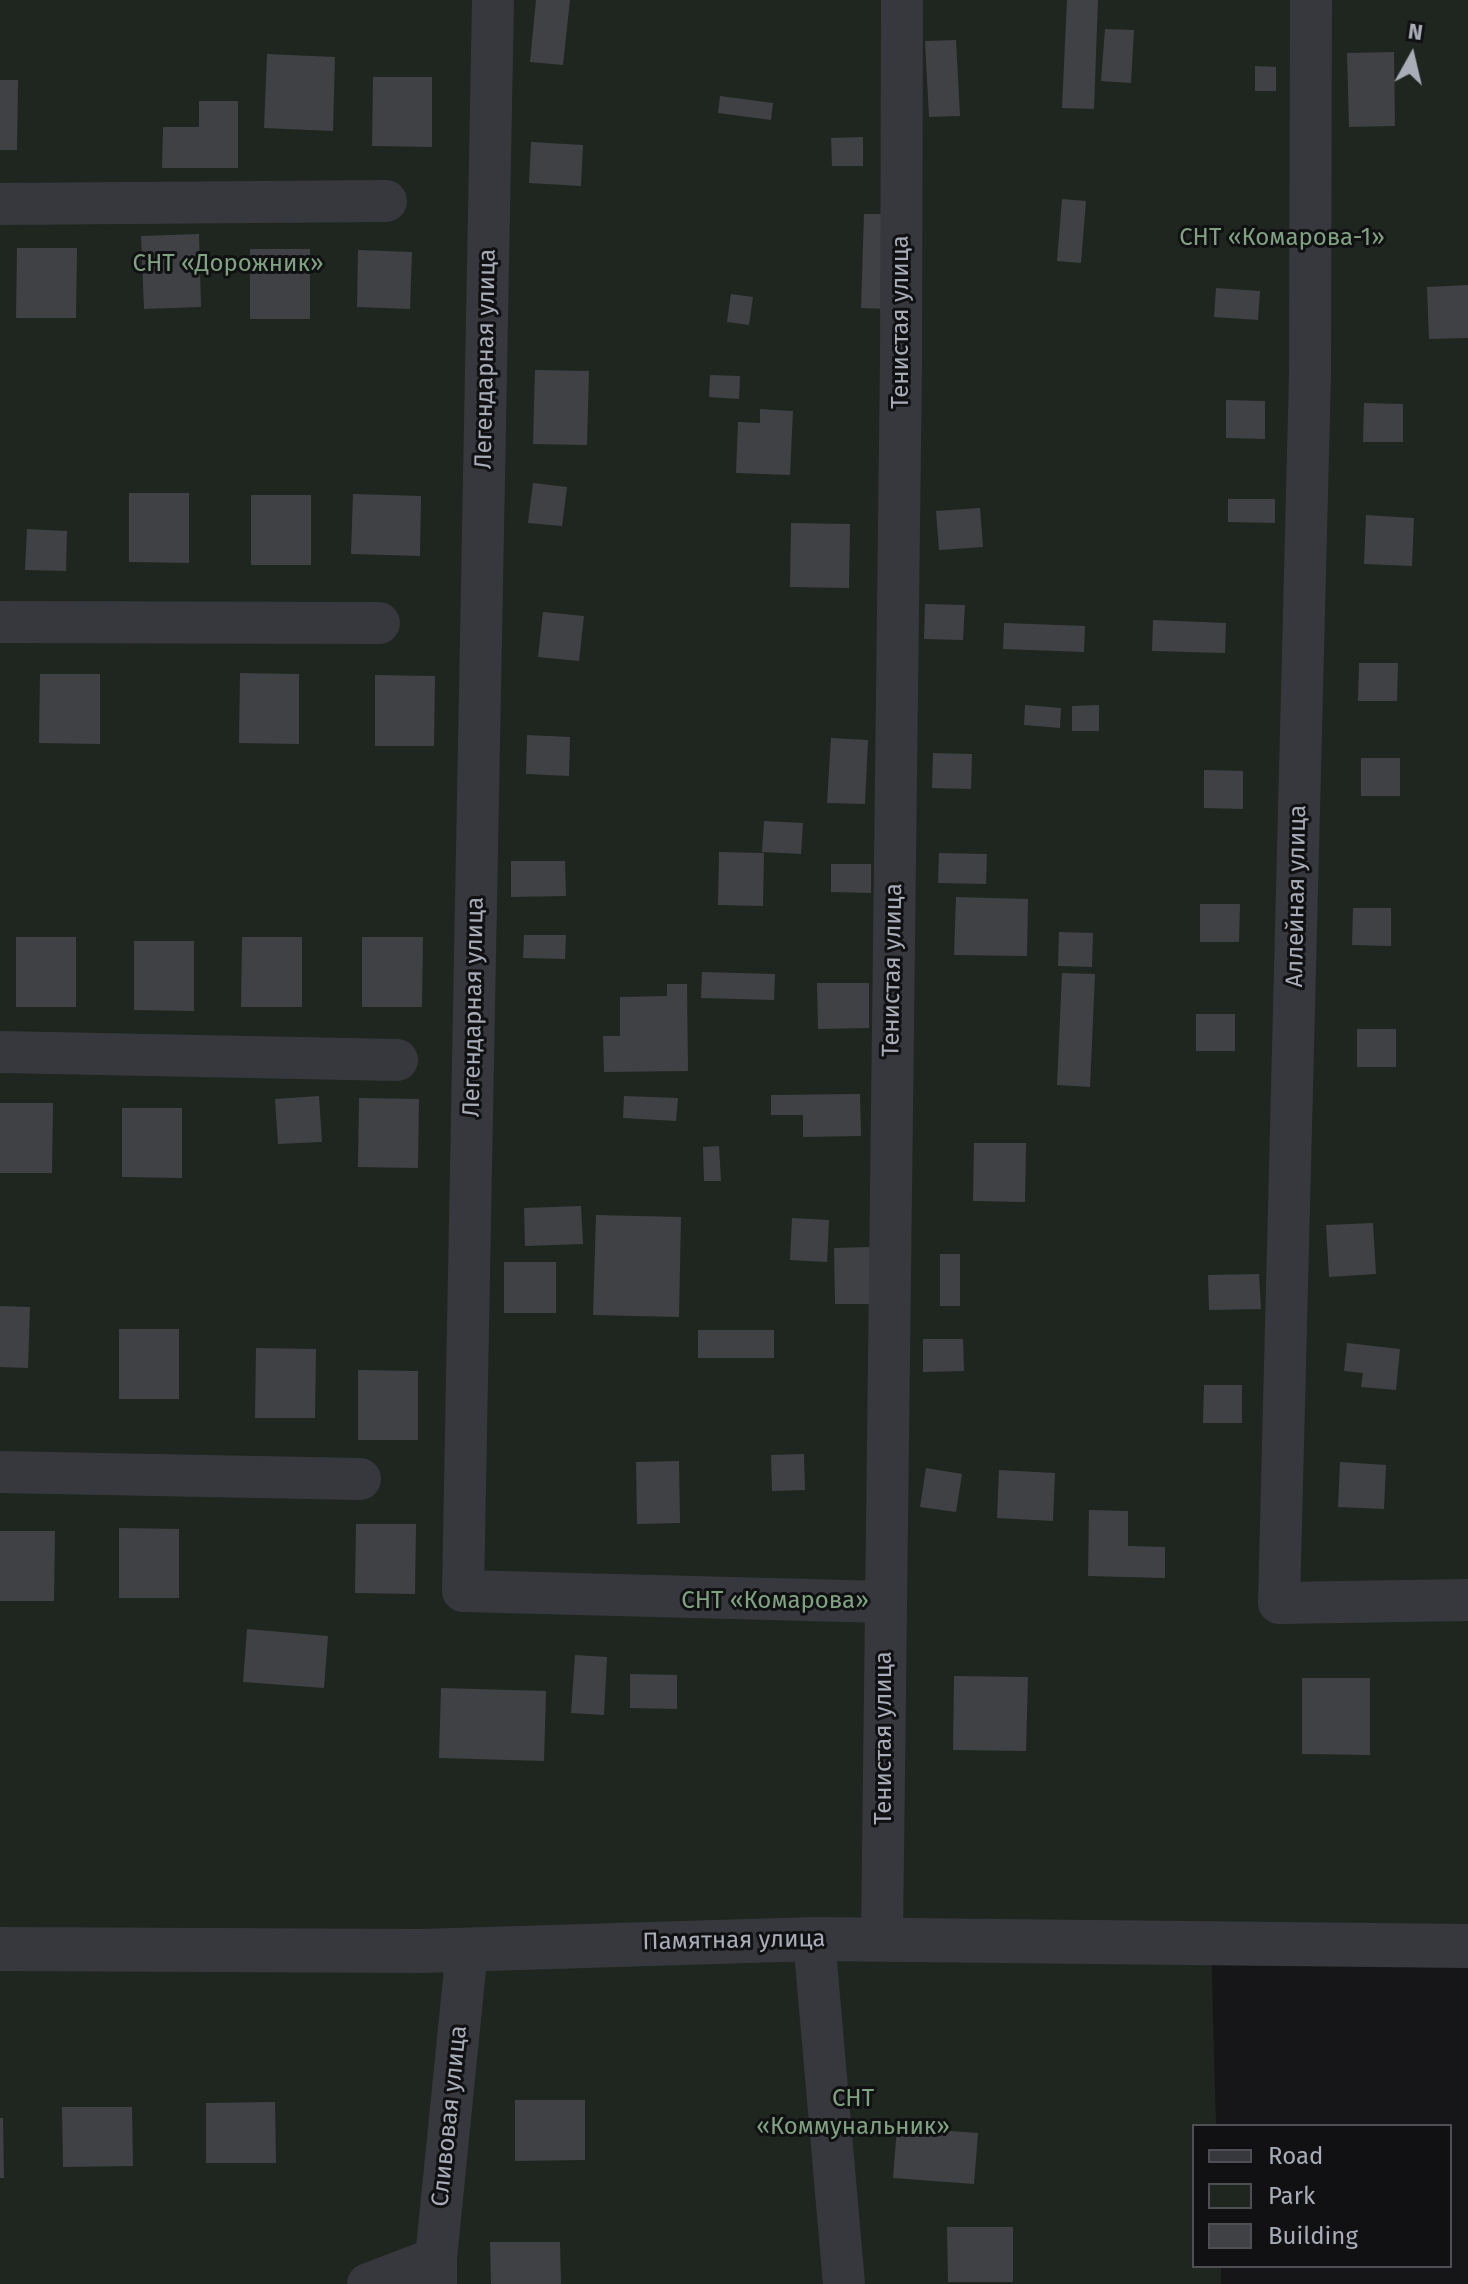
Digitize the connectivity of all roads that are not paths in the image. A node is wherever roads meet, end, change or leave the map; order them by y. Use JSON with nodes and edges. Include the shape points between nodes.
{"nodes":[{"id":1,"x":493,"y":0,"type":"edge"},
{"id":2,"x":902,"y":0,"type":"edge"},
{"id":3,"x":1311,"y":0,"type":"edge"},
{"id":4,"x":386,"y":201,"type":"dead end"},
{"id":5,"x":0,"y":204,"type":"edge"},
{"id":6,"x":0,"y":622,"type":"edge"},
{"id":7,"x":379,"y":623,"type":"dead end"},
{"id":8,"x":0,"y":1052,"type":"edge"},
{"id":9,"x":397,"y":1060,"type":"dead end"},
{"id":10,"x":0,"y":1472,"type":"edge"},
{"id":11,"x":360,"y":1479,"type":"dead end"},
{"id":12,"x":1468,"y":1600,"type":"edge"},
{"id":13,"x":885,"y":1602,"type":"junction"},
{"id":14,"x":814,"y":1939,"type":"junction"},
{"id":15,"x":882,"y":1939,"type":"junction"},
{"id":16,"x":1468,"y":1946,"type":"edge"},
{"id":17,"x":0,"y":1949,"type":"edge"},
{"id":18,"x":467,"y":1949,"type":"junction"},
{"id":19,"x":436,"y":2271,"type":"edge"},
{"id":20,"x":368,"y":2284,"type":"edge"},
{"id":21,"x":844,"y":2284,"type":"edge"}],
"edges":[{"from":1,"to":13,"type":"street","name":"Легендарная улица","via":[[463,1591]]},
{"from":2,"to":13,"type":"street","name":"Тенистая улица"},
{"from":3,"to":12,"type":"street","name":"Аллейная улица","via":[[1310,374],[1279,1603]]},
{"from":4,"to":5,"type":"street"},
{"from":6,"to":7,"type":"street"},
{"from":8,"to":9,"type":"street"},
{"from":10,"to":11,"type":"street"},
{"from":13,"to":15,"type":"street","name":"Тенистая улица"},
{"from":14,"to":15,"type":"street","name":"Памятная улица"},
{"from":14,"to":18,"type":"street","name":"Памятная улица"},
{"from":14,"to":21,"type":"street"},
{"from":15,"to":16,"type":"street","name":"Памятная улица"},
{"from":17,"to":18,"type":"street","name":"Памятная улица"},
{"from":18,"to":19,"type":"street","name":"Сливовая улица"},
{"from":19,"to":20,"type":"street"}]}
